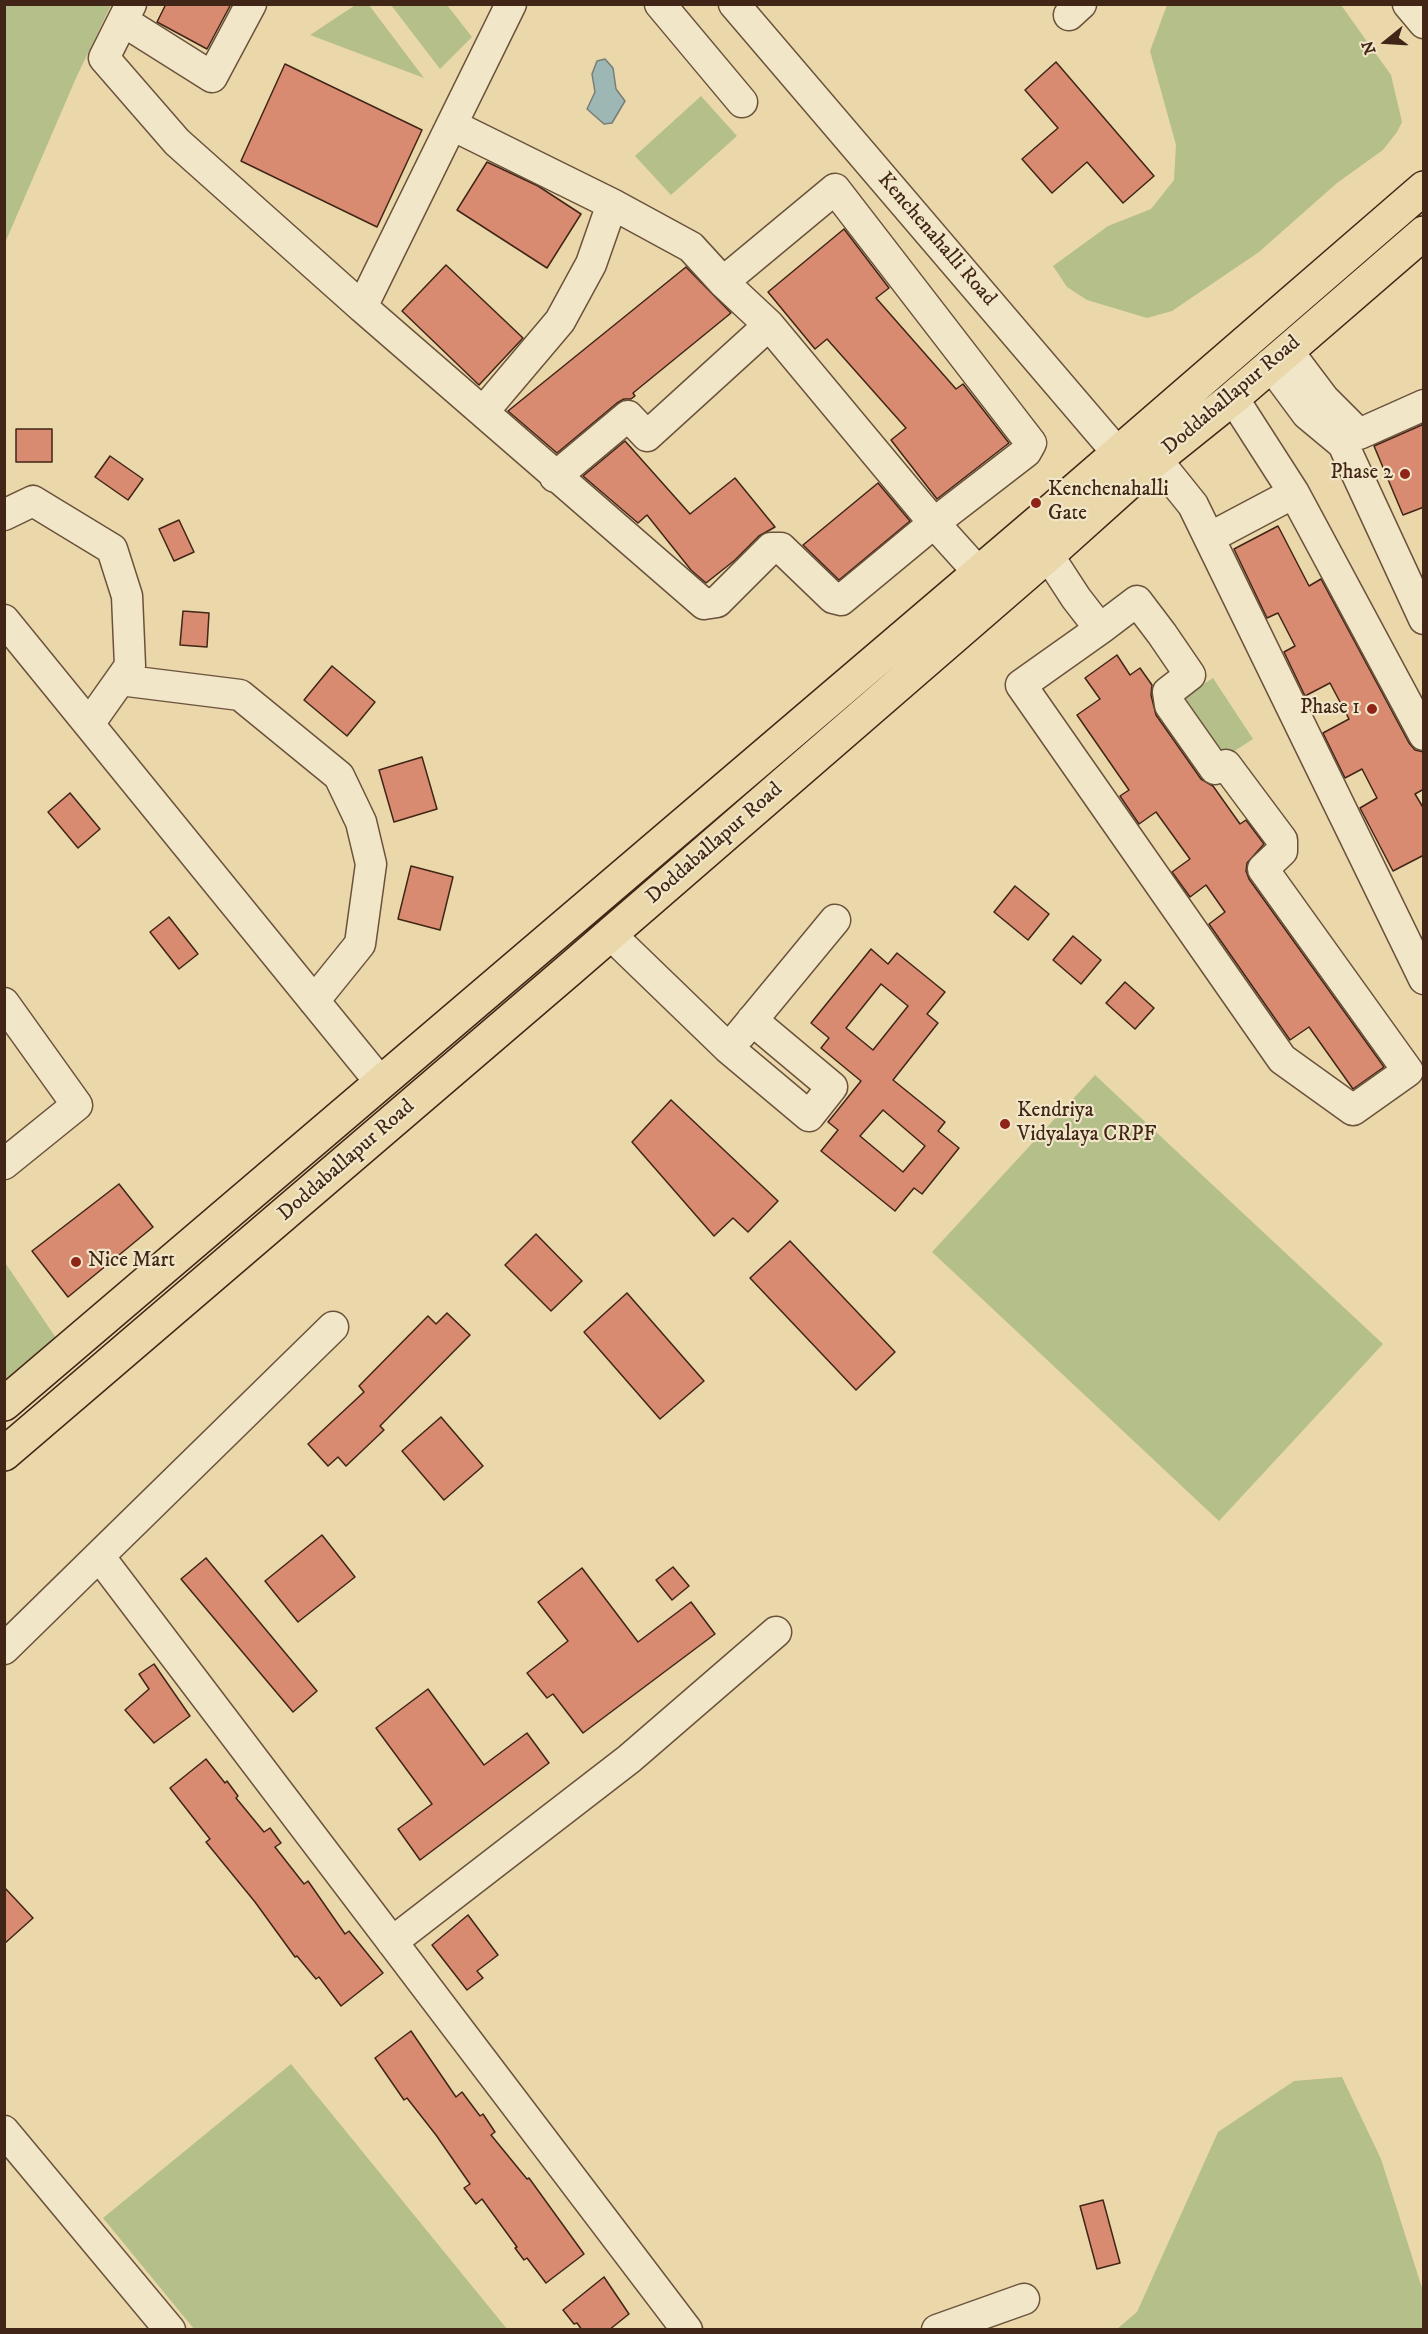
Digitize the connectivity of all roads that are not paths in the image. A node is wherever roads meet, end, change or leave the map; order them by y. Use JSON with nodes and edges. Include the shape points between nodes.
{"nodes":[{"id":1,"x":251,"y":4,"type":"edge"},
{"id":2,"x":511,"y":4,"type":"edge"},
{"id":3,"x":660,"y":4,"type":"edge"},
{"id":4,"x":734,"y":4,"type":"edge"},
{"id":5,"x":1408,"y":4,"type":"edge"},
{"id":6,"x":127,"y":13,"type":"edge"},
{"id":7,"x":1424,"y":23,"type":"edge"},
{"id":8,"x":742,"y":102,"type":"dead end"},
{"id":9,"x":452,"y":125,"type":"junction"},
{"id":10,"x":1424,"y":188,"type":"edge"},
{"id":11,"x":612,"y":204,"type":"junction"},
{"id":12,"x":1424,"y":232,"type":"edge"},
{"id":13,"x":723,"y":282,"type":"junction"},
{"id":14,"x":362,"y":307,"type":"junction"},
{"id":15,"x":769,"y":325,"type":"junction"},
{"id":16,"x":1279,"y":357,"type":"junction"},
{"id":17,"x":1233,"y":398,"type":"junction"},
{"id":18,"x":1424,"y":405,"type":"edge"},
{"id":19,"x":483,"y":412,"type":"junction"},
{"id":20,"x":1351,"y":439,"type":"junction"},
{"id":21,"x":1137,"y":462,"type":"junction"},
{"id":22,"x":555,"y":477,"type":"junction"},
{"id":23,"x":1294,"y":493,"type":"junction"},
{"id":24,"x":4,"y":516,"type":"edge"},
{"id":25,"x":934,"y":523,"type":"junction"},
{"id":26,"x":1209,"y":538,"type":"junction"},
{"id":27,"x":1048,"y":555,"type":"junction"},
{"id":28,"x":979,"y":573,"type":"junction"},
{"id":29,"x":1424,"y":619,"type":"edge"},
{"id":30,"x":4,"y":620,"type":"edge"},
{"id":31,"x":1100,"y":629,"type":"junction"},
{"id":32,"x":120,"y":680,"type":"junction"},
{"id":33,"x":89,"y":724,"type":"junction"},
{"id":34,"x":1424,"y":735,"type":"edge"},
{"id":35,"x":836,"y":920,"type":"dead end"},
{"id":36,"x":610,"y":934,"type":"junction"},
{"id":37,"x":1424,"y":979,"type":"edge"},
{"id":38,"x":314,"y":1001,"type":"junction"},
{"id":39,"x":4,"y":1003,"type":"edge"},
{"id":40,"x":752,"y":1020,"type":"junction"},
{"id":41,"x":728,"y":1048,"type":"junction"},
{"id":42,"x":381,"y":1083,"type":"junction"},
{"id":43,"x":4,"y":1164,"type":"edge"},
{"id":44,"x":333,"y":1327,"type":"dead end"},
{"id":45,"x":4,"y":1404,"type":"edge"},
{"id":46,"x":4,"y":1454,"type":"edge"},
{"id":47,"x":99,"y":1556,"type":"junction"},
{"id":48,"x":776,"y":1632,"type":"dead end"},
{"id":49,"x":4,"y":1649,"type":"edge"},
{"id":50,"x":392,"y":1942,"type":"junction"},
{"id":51,"x":4,"y":2131,"type":"edge"},
{"id":52,"x":1024,"y":2299,"type":"dead end"},
{"id":53,"x":170,"y":2330,"type":"edge"},
{"id":54,"x":687,"y":2330,"type":"edge"},
{"id":55,"x":937,"y":2330,"type":"edge"}],
"edges":[{"from":1,"to":6,"type":"street","via":[[212,77]]},
{"from":2,"to":9,"type":"street"},
{"from":3,"to":8,"type":"street"},
{"from":4,"to":21,"type":"street","name":"Kenchenahalli Road"},
{"from":5,"to":7,"type":"street"},
{"from":6,"to":14,"type":"street","via":[[104,58],[177,142]]},
{"from":9,"to":11,"type":"street"},
{"from":9,"to":14,"type":"street"},
{"from":10,"to":21,"type":"main road","name":"Doddaballapur Road"},
{"from":11,"to":13,"type":"street","via":[[690,247]]},
{"from":11,"to":19,"type":"street","via":[[591,264],[560,321]]},
{"from":12,"to":16,"type":"main road","name":"Doddaballapur Road"},
{"from":13,"to":15,"type":"street"},
{"from":13,"to":25,"type":"street","via":[[835,189],[1031,443],[1026,453]]},
{"from":14,"to":19,"type":"street"},
{"from":15,"to":22,"type":"street","via":[[647,436],[628,416]]},
{"from":15,"to":25,"type":"street"},
{"from":16,"to":17,"type":"main road","name":"Doddaballapur Road"},
{"from":16,"to":20,"type":"street","via":[[1324,399]]},
{"from":17,"to":21,"type":"main road","name":"Doddaballapur Road"},
{"from":17,"to":23,"type":"street"},
{"from":18,"to":20,"type":"street"},
{"from":19,"to":22,"type":"street"},
{"from":20,"to":29,"type":"street"},
{"from":21,"to":26,"type":"street","name":"Kenchenahalli Road","via":[[1193,505]]},
{"from":21,"to":27,"type":"main road","name":"Doddaballapur Road"},
{"from":21,"to":28,"type":"main road","name":"Doddaballapur Road"},
{"from":22,"to":25,"type":"street","via":[[704,604],[717,602],[771,548],[781,548],[833,598],[841,600]]},
{"from":23,"to":26,"type":"street"},
{"from":23,"to":34,"type":"street"},
{"from":24,"to":32,"type":"street","via":[[33,501],[112,549],[127,597],[130,666]]},
{"from":25,"to":28,"type":"street"},
{"from":26,"to":37,"type":"street","name":"Kenchenahalli Road"},
{"from":27,"to":31,"type":"street"},
{"from":27,"to":36,"type":"main road","name":"Doddaballapur Road"},
{"from":28,"to":42,"type":"main road","name":"Doddaballapur Road"},
{"from":30,"to":33,"type":"street"},
{"from":31,"to":31,"type":"street","via":[[1137,601],[1179,659],[1190,675],[1168,692],[1170,705],[1215,769],[1226,765],[1282,840],[1282,851],[1263,869],[1408,1071],[1353,1110],[1282,1059],[1021,685]]},
{"from":32,"to":33,"type":"street"},
{"from":32,"to":38,"type":"street","via":[[240,694],[339,776],[361,822],[371,864],[360,944]]},
{"from":33,"to":38,"type":"street"},
{"from":35,"to":40,"type":"street"},
{"from":36,"to":41,"type":"street"},
{"from":36,"to":46,"type":"main road","name":"Doddaballapur Road"},
{"from":38,"to":42,"type":"street"},
{"from":39,"to":43,"type":"street","via":[[77,1106]]},
{"from":40,"to":41,"type":"street"},
{"from":40,"to":41,"type":"street","via":[[832,1088],[809,1116]]},
{"from":42,"to":45,"type":"main road","name":"Doddaballapur Road"},
{"from":44,"to":47,"type":"street"},
{"from":47,"to":49,"type":"street"},
{"from":47,"to":50,"type":"street"},
{"from":48,"to":50,"type":"street","via":[[629,1759]]},
{"from":50,"to":54,"type":"street"},
{"from":51,"to":53,"type":"street"},
{"from":52,"to":55,"type":"street"}]}
